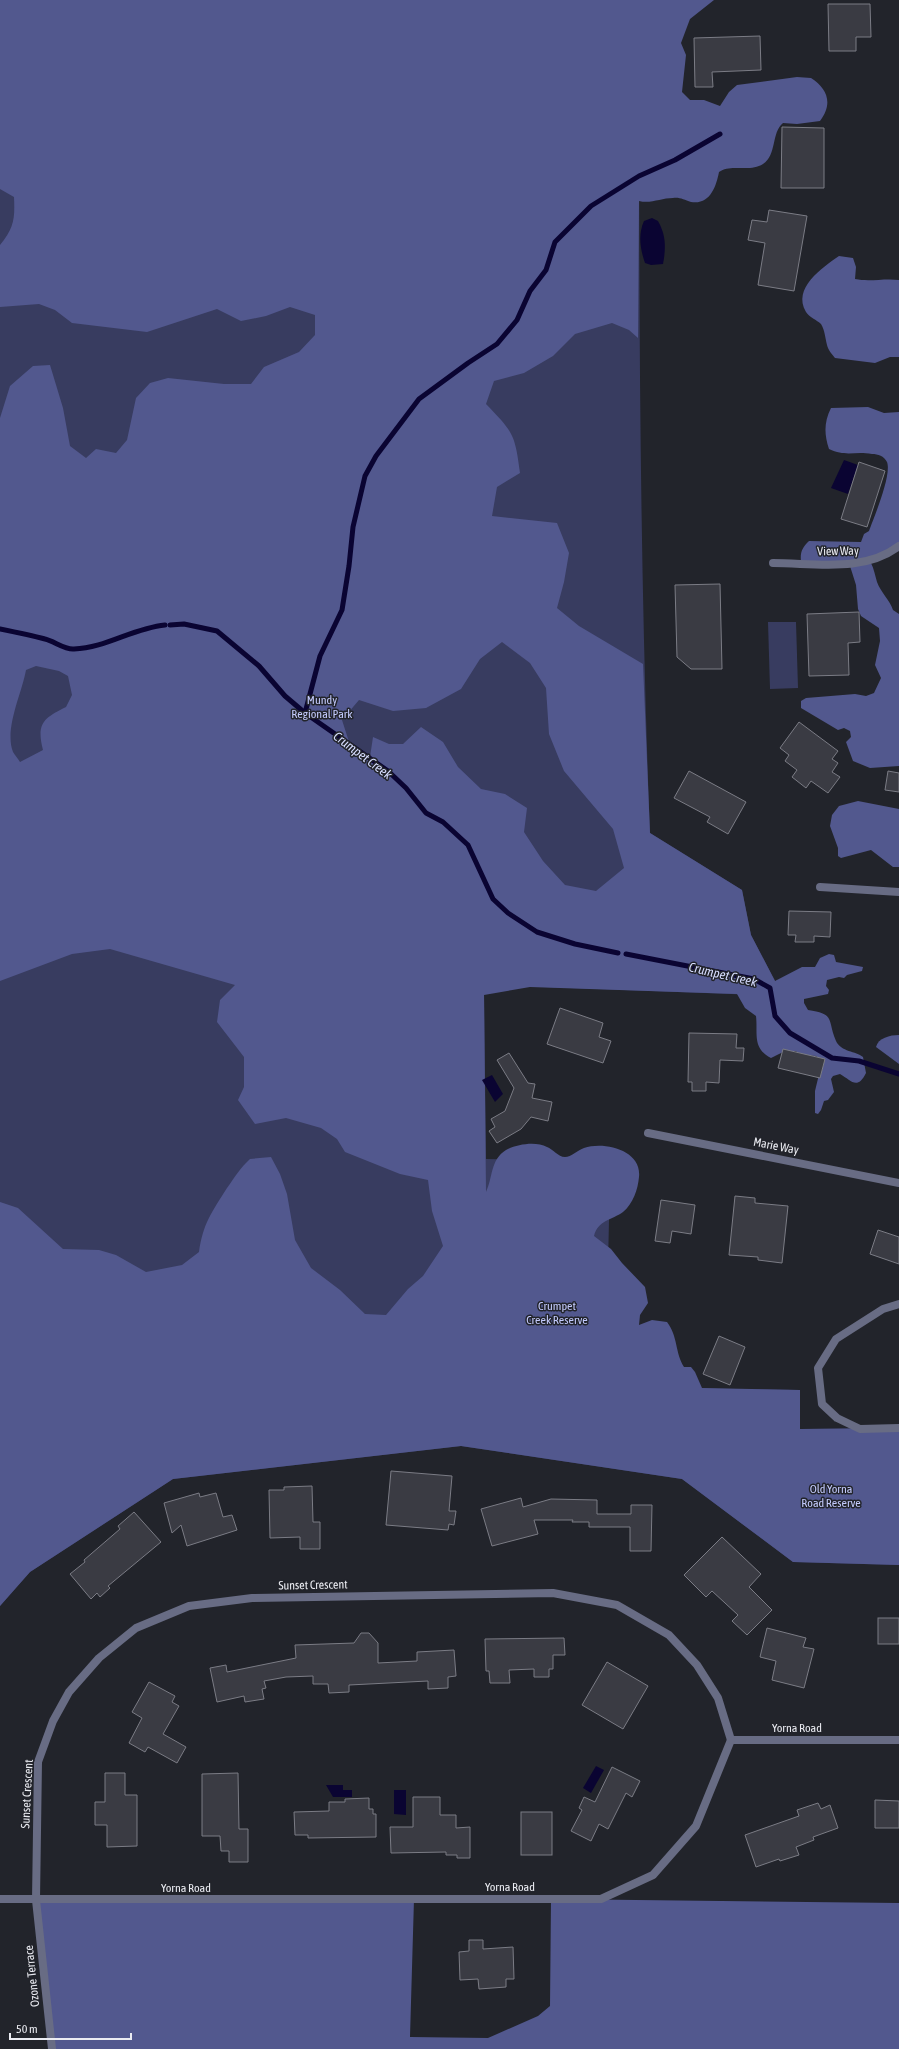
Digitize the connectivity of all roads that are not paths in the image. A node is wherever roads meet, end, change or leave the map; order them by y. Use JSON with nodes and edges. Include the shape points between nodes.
{"nodes":[{"id":1,"x":899,"y":546,"type":"edge"},
{"id":2,"x":773,"y":563,"type":"dead end"},
{"id":3,"x":820,"y":887,"type":"dead end"},
{"id":4,"x":899,"y":892,"type":"edge"},
{"id":5,"x":648,"y":1133,"type":"dead end"},
{"id":6,"x":899,"y":1182,"type":"edge"},
{"id":7,"x":899,"y":1304,"type":"edge"},
{"id":8,"x":899,"y":1428,"type":"edge"},
{"id":9,"x":730,"y":1740,"type":"junction"},
{"id":10,"x":899,"y":1740,"type":"edge"},
{"id":11,"x":0,"y":1900,"type":"edge"},
{"id":12,"x":36,"y":1900,"type":"junction"},
{"id":13,"x":52,"y":2049,"type":"edge"}],
"edges":[{"from":1,"to":2,"type":"street","name":"View Way","via":[[874,561],[853,564]]},
{"from":3,"to":4,"type":"street"},
{"from":5,"to":6,"type":"street","name":"Marie Way"},
{"from":7,"to":8,"type":"street","via":[[883,1309],[836,1339],[818,1368],[822,1404],[837,1418],[860,1429]]},
{"from":9,"to":10,"type":"street","name":"Yorna Road"},
{"from":9,"to":12,"type":"street","name":"Yorna Road","via":[[696,1826],[653,1876],[601,1899]]},
{"from":9,"to":12,"type":"street","name":"Sunset Crescent","via":[[718,1698],[697,1665],[669,1635],[617,1605],[553,1594],[252,1598],[189,1606],[136,1628],[99,1658],[69,1692],[53,1721],[38,1762]]},
{"from":11,"to":12,"type":"street","name":"Yorna Road"},
{"from":12,"to":13,"type":"street","name":"Ozone Terrace"}]}
